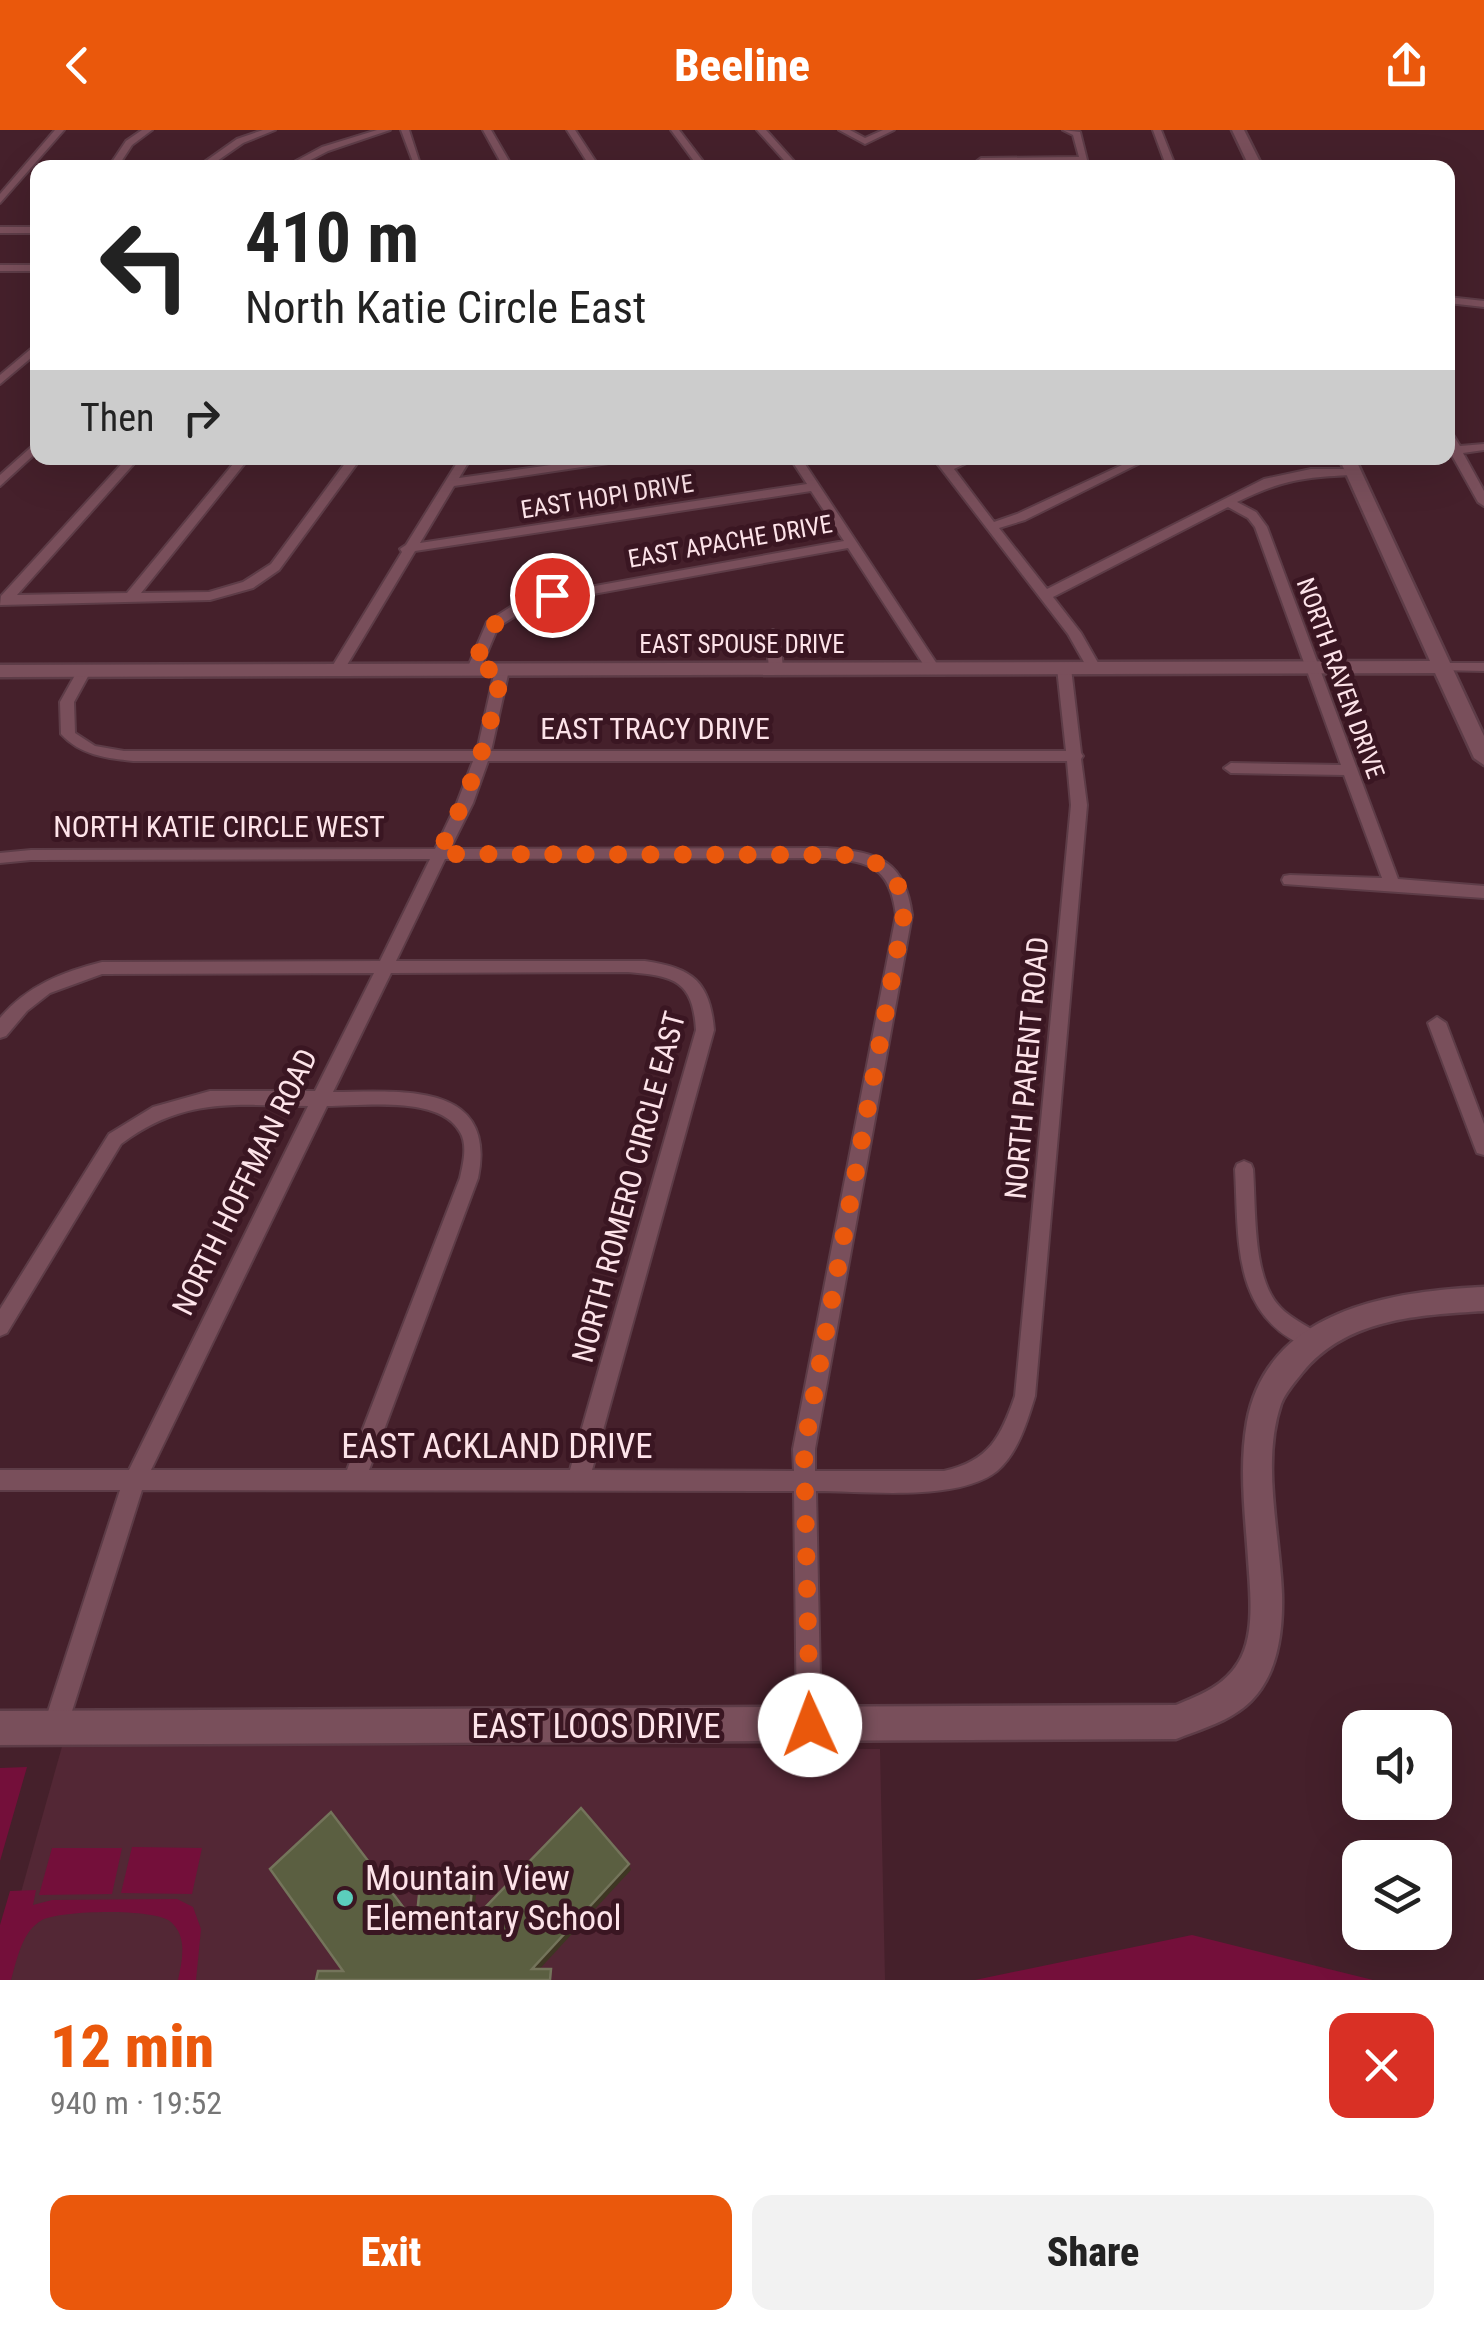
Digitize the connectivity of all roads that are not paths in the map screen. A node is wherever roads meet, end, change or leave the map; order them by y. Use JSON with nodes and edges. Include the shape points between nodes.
{"nodes":[{"id":1,"x":60,"y":130,"type":"edge"},
{"id":2,"x":148,"y":130,"type":"edge"},
{"id":3,"x":271,"y":130,"type":"edge"},
{"id":4,"x":386,"y":130,"type":"edge"},
{"id":5,"x":405,"y":130,"type":"edge"},
{"id":6,"x":487,"y":130,"type":"edge"},
{"id":7,"x":571,"y":130,"type":"edge"},
{"id":8,"x":675,"y":130,"type":"edge"},
{"id":9,"x":762,"y":130,"type":"edge"},
{"id":10,"x":844,"y":130,"type":"edge"},
{"id":11,"x":890,"y":130,"type":"edge"},
{"id":12,"x":1070,"y":130,"type":"edge"},
{"id":13,"x":1157,"y":130,"type":"edge"},
{"id":14,"x":1238,"y":130,"type":"edge"},
{"id":15,"x":32,"y":160,"type":"edge"},
{"id":16,"x":118,"y":160,"type":"edge"},
{"id":17,"x":212,"y":160,"type":"edge"},
{"id":18,"x":305,"y":160,"type":"edge"},
{"id":19,"x":416,"y":160,"type":"edge"},
{"id":20,"x":505,"y":160,"type":"edge"},
{"id":21,"x":591,"y":160,"type":"edge"},
{"id":22,"x":698,"y":160,"type":"edge"},
{"id":23,"x":789,"y":160,"type":"edge"},
{"id":24,"x":1084,"y":160,"type":"edge"},
{"id":25,"x":1169,"y":160,"type":"edge"},
{"id":26,"x":1252,"y":160,"type":"edge"},
{"id":27,"x":30,"y":162,"type":"edge"},
{"id":28,"x":0,"y":200,"type":"edge"},
{"id":29,"x":0,"y":230,"type":"edge"},
{"id":30,"x":30,"y":230,"type":"edge"},
{"id":31,"x":0,"y":268,"type":"edge"},
{"id":32,"x":30,"y":268,"type":"edge"},
{"id":33,"x":1455,"y":301,"type":"edge"},
{"id":34,"x":1484,"y":304,"type":"edge"},
{"id":35,"x":30,"y":353,"type":"edge"},
{"id":36,"x":0,"y":381,"type":"edge"},
{"id":37,"x":1484,"y":447,"type":"edge"},
{"id":38,"x":1455,"y":450,"type":"joint"},
{"id":39,"x":30,"y":452,"type":"edge"},
{"id":40,"x":126,"y":465,"type":"edge"},
{"id":41,"x":238,"y":465,"type":"edge"},
{"id":42,"x":350,"y":465,"type":"edge"},
{"id":43,"x":460,"y":465,"type":"edge"},
{"id":44,"x":572,"y":465,"type":"edge"},
{"id":45,"x":800,"y":465,"type":"edge"},
{"id":46,"x":945,"y":465,"type":"edge"},
{"id":47,"x":1130,"y":465,"type":"edge"},
{"id":48,"x":1345,"y":465,"type":"edge"},
{"id":49,"x":1350,"y":465,"type":"edge"},
{"id":50,"x":0,"y":482,"type":"edge"},
{"id":51,"x":449,"y":482,"type":"junction"},
{"id":52,"x":814,"y":486,"type":"junction"},
{"id":53,"x":1228,"y":502,"type":"junction"},
{"id":54,"x":1484,"y":502,"type":"edge"},
{"id":55,"x":993,"y":526,"type":"junction"},
{"id":56,"x":853,"y":543,"type":"junction"},
{"id":57,"x":406,"y":549,"type":"junction"},
{"id":58,"x":132,"y":596,"type":"junction"},
{"id":59,"x":1046,"y":596,"type":"junction"},
{"id":60,"x":3,"y":602,"type":"edge"},
{"id":61,"x":773,"y":634,"type":"dead end"},
{"id":62,"x":1443,"y":667,"type":"junction"},
{"id":63,"x":1484,"y":667,"type":"edge"},
{"id":64,"x":932,"y":668,"type":"junction"},
{"id":65,"x":1064,"y":668,"type":"junction"},
{"id":66,"x":1094,"y":668,"type":"junction"},
{"id":67,"x":1315,"y":668,"type":"junction"},
{"id":68,"x":474,"y":669,"type":"junction"},
{"id":69,"x":776,"y":669,"type":"junction"},
{"id":70,"x":337,"y":670,"type":"junction"},
{"id":71,"x":502,"y":670,"type":"junction"},
{"id":72,"x":0,"y":671,"type":"edge"},
{"id":73,"x":84,"y":671,"type":"junction"},
{"id":74,"x":1076,"y":756,"type":"junction"},
{"id":75,"x":483,"y":757,"type":"junction"},
{"id":76,"x":1484,"y":758,"type":"edge"},
{"id":77,"x":1230,"y":768,"type":"dead end"},
{"id":78,"x":1350,"y":770,"type":"junction"},
{"id":79,"x":438,"y":854,"type":"junction"},
{"id":80,"x":0,"y":858,"type":"edge"},
{"id":81,"x":1290,"y":880,"type":"dead end"},
{"id":82,"x":1392,"y":885,"type":"junction"},
{"id":83,"x":1484,"y":892,"type":"edge"},
{"id":84,"x":384,"y":967,"type":"junction"},
{"id":85,"x":1437,"y":1023,"type":"dead end"},
{"id":86,"x":0,"y":1031,"type":"edge"},
{"id":87,"x":318,"y":1099,"type":"junction"},
{"id":88,"x":1484,"y":1148,"type":"edge"},
{"id":89,"x":1244,"y":1169,"type":"dead end"},
{"id":90,"x":1484,"y":1299,"type":"edge"},
{"id":91,"x":0,"y":1327,"type":"edge"},
{"id":92,"x":1312,"y":1340,"type":"junction"},
{"id":93,"x":990,"y":1465,"type":"joint"},
{"id":94,"x":354,"y":1478,"type":"junction"},
{"id":95,"x":580,"y":1478,"type":"junction"},
{"id":96,"x":0,"y":1480,"type":"edge"},
{"id":97,"x":803,"y":1480,"type":"junction"},
{"id":98,"x":134,"y":1482,"type":"junction"},
{"id":99,"x":810,"y":1725,"type":"junction"},
{"id":100,"x":55,"y":1727,"type":"junction"},
{"id":101,"x":0,"y":1728,"type":"edge"}],
"edges":[{"from":1,"to":15,"type":"street"},
{"from":2,"to":16,"type":"street"},
{"from":3,"to":17,"type":"street"},
{"from":4,"to":18,"type":"street"},
{"from":5,"to":19,"type":"street"},
{"from":6,"to":20,"type":"street"},
{"from":7,"to":21,"type":"street"},
{"from":8,"to":22,"type":"street"},
{"from":9,"to":23,"type":"street"},
{"from":10,"to":11,"type":"street","via":[[866,141]]},
{"from":12,"to":24,"type":"street"},
{"from":13,"to":25,"type":"street"},
{"from":14,"to":26,"type":"street"},
{"from":27,"to":28,"type":"street"},
{"from":29,"to":30,"type":"street"},
{"from":31,"to":32,"type":"street"},
{"from":33,"to":34,"type":"street"},
{"from":35,"to":36,"type":"street"},
{"from":37,"to":38,"type":"street"},
{"from":38,"to":54,"type":"street"},
{"from":39,"to":50,"type":"street"},
{"from":40,"to":60,"type":"street"},
{"from":41,"to":58,"type":"street"},
{"from":42,"to":58,"type":"street","via":[[275,566],[248,585],[210,596]]},
{"from":43,"to":51,"type":"street"},
{"from":44,"to":51,"type":"street"},
{"from":45,"to":52,"type":"street"},
{"from":46,"to":55,"type":"street"},
{"from":47,"to":55,"type":"street"},
{"from":48,"to":53,"type":"street","via":[[1289,476]]},
{"from":49,"to":62,"type":"street"},
{"from":51,"to":57,"type":"street"},
{"from":52,"to":56,"type":"street"},
{"from":52,"to":57,"type":"street","name":"EAST HOPI DRIVE"},
{"from":53,"to":59,"type":"street"},
{"from":53,"to":67,"type":"street","name":"NORTH RAVEN DRIVE","via":[[1261,527]]},
{"from":55,"to":59,"type":"street"},
{"from":56,"to":64,"type":"street"},
{"from":56,"to":68,"type":"street","name":"EAST APACHE DRIVE","via":[[528,602],[492,624]]},
{"from":57,"to":70,"type":"street"},
{"from":58,"to":60,"type":"street"},
{"from":59,"to":66,"type":"street"},
{"from":61,"to":69,"type":"street"},
{"from":62,"to":63,"type":"street","name":"EAST SPOUSE DRIVE"},
{"from":62,"to":67,"type":"street","name":"EAST SPOUSE DRIVE"},
{"from":62,"to":76,"type":"street"},
{"from":64,"to":65,"type":"street","name":"EAST SPOUSE DRIVE"},
{"from":64,"to":69,"type":"street","name":"EAST SPOUSE DRIVE"},
{"from":65,"to":66,"type":"street","name":"EAST SPOUSE DRIVE"},
{"from":65,"to":74,"type":"street","name":"NORTH PARENT ROAD"},
{"from":66,"to":67,"type":"street","name":"EAST SPOUSE DRIVE"},
{"from":67,"to":78,"type":"street","name":"NORTH RAVEN DRIVE"},
{"from":68,"to":70,"type":"street","name":"EAST SPOUSE DRIVE"},
{"from":68,"to":71,"type":"street","name":"EAST SPOUSE DRIVE"},
{"from":69,"to":71,"type":"street","name":"EAST SPOUSE DRIVE"},
{"from":70,"to":73,"type":"street","name":"EAST SPOUSE DRIVE"},
{"from":71,"to":75,"type":"street","name":"NORTH HOFFMAN ROAD"},
{"from":72,"to":73,"type":"street","name":"EAST SPOUSE DRIVE"},
{"from":73,"to":75,"type":"street","name":"EAST TRACY DRIVE","via":[[65,720],[68,734],[100,753]]},
{"from":74,"to":75,"type":"street","name":"EAST TRACY DRIVE"},
{"from":74,"to":93,"type":"street","name":"NORTH PARENT ROAD","via":[[1079,806],[1025,1396],[1014,1430]]},
{"from":75,"to":79,"type":"street","name":"NORTH HOFFMAN ROAD"},
{"from":77,"to":78,"type":"street"},
{"from":78,"to":82,"type":"street","name":"NORTH RAVEN DRIVE"},
{"from":79,"to":80,"type":"street","name":"NORTH KATIE CIRCLE WEST"},
{"from":79,"to":84,"type":"street","name":"NORTH HOFFMAN ROAD"},
{"from":79,"to":97,"type":"street","name":"NORTH KATIE CIRCLE WEST","via":[[827,853],[868,858],[896,876],[904,914]]},
{"from":81,"to":82,"type":"street"},
{"from":82,"to":83,"type":"street"},
{"from":84,"to":86,"type":"street","name":"NORTH ROMERO CIRCLE EAST","via":[[102,968],[34,993]]},
{"from":84,"to":87,"type":"street","name":"NORTH HOFFMAN ROAD"},
{"from":84,"to":95,"type":"street","name":"NORTH ROMERO CIRCLE EAST","via":[[654,968],[697,986],[705,1005],[704,1030]]},
{"from":85,"to":88,"type":"street"},
{"from":87,"to":91,"type":"street","via":[[210,1098],[141,1118],[115,1139]]},
{"from":87,"to":94,"type":"street","via":[[418,1099],[450,1109],[469,1128],[476,1148]]},
{"from":87,"to":98,"type":"street","name":"NORTH HOFFMAN ROAD"},
{"from":89,"to":92,"type":"street","via":[[1260,1296],[1270,1312]]},
{"from":90,"to":92,"type":"street","via":[[1346,1319]]},
{"from":92,"to":99,"type":"street","name":"EAST LOOS DRIVE","via":[[1266,1399],[1260,1440],[1263,1644],[1242,1686],[1176,1722]]},
{"from":93,"to":97,"type":"street","name":"EAST ACKLAND DRIVE","via":[[972,1477],[944,1481]]},
{"from":94,"to":95,"type":"street","name":"EAST ACKLAND DRIVE"},
{"from":94,"to":98,"type":"street","name":"EAST ACKLAND DRIVE"},
{"from":95,"to":97,"type":"street","name":"EAST ACKLAND DRIVE"},
{"from":96,"to":98,"type":"street","name":"EAST ACKLAND DRIVE"},
{"from":97,"to":99,"type":"street","name":"NORTH KATIE CIRCLE WEST"},
{"from":98,"to":100,"type":"street","name":"NORTH HOFFMAN ROAD"},
{"from":99,"to":100,"type":"street","name":"EAST LOOS DRIVE"},
{"from":100,"to":101,"type":"street","name":"EAST LOOS DRIVE"}]}
